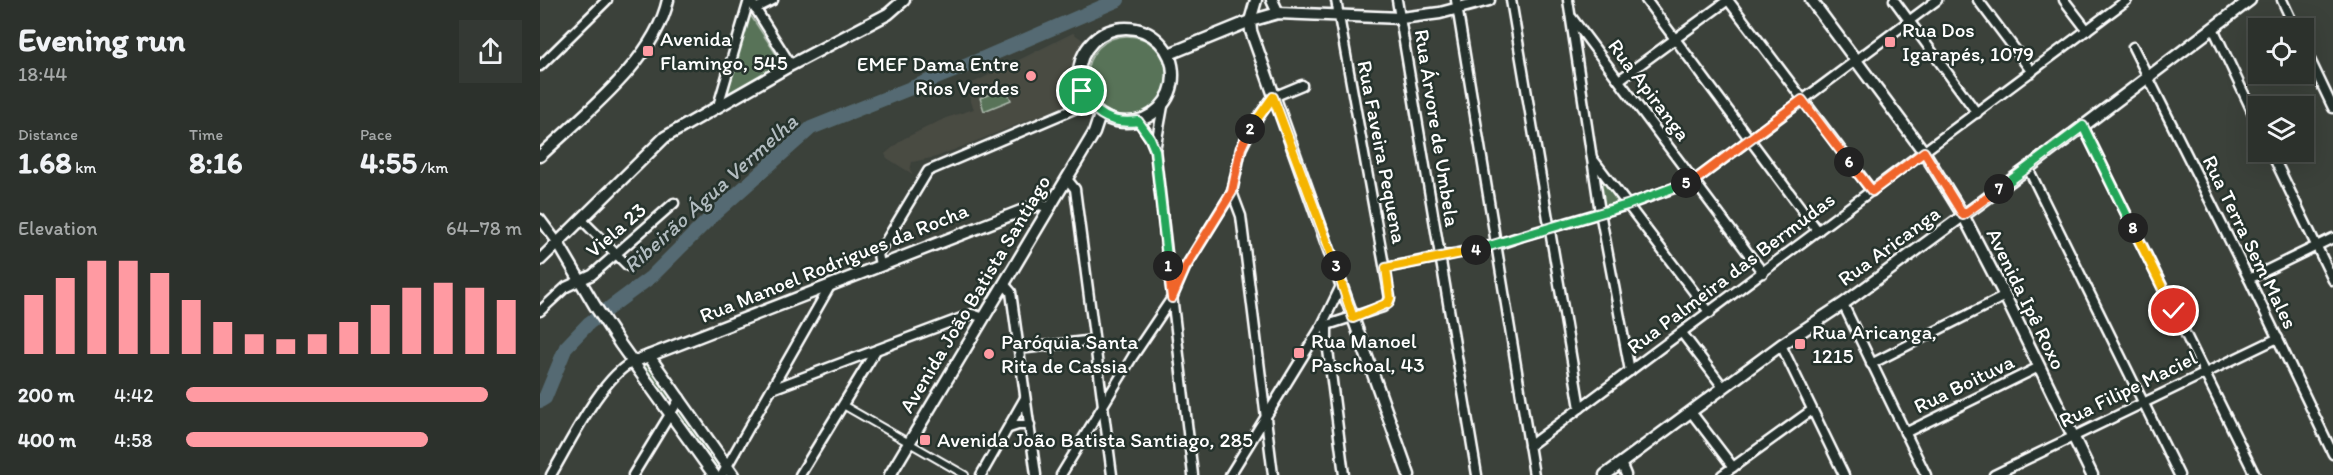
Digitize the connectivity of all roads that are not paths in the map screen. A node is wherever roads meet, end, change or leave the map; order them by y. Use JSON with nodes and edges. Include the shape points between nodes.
{"nodes":[{"id":1,"x":607,"y":0,"type":"edge"},
{"id":2,"x":668,"y":0,"type":"edge"},
{"id":3,"x":749,"y":0,"type":"edge"},
{"id":4,"x":773,"y":0,"type":"edge"},
{"id":5,"x":904,"y":0,"type":"edge"},
{"id":6,"x":1256,"y":0,"type":"edge"},
{"id":7,"x":1262,"y":0,"type":"edge"},
{"id":8,"x":1272,"y":0,"type":"edge"},
{"id":9,"x":1336,"y":0,"type":"edge"},
{"id":10,"x":1397,"y":0,"type":"edge"},
{"id":11,"x":1490,"y":0,"type":"edge"},
{"id":12,"x":1511,"y":0,"type":"edge"},
{"id":13,"x":1568,"y":0,"type":"edge"},
{"id":14,"x":1646,"y":0,"type":"edge"},
{"id":15,"x":1728,"y":0,"type":"edge"},
{"id":16,"x":1810,"y":0,"type":"edge"},
{"id":17,"x":1894,"y":0,"type":"edge"},
{"id":18,"x":1937,"y":0,"type":"edge"},
{"id":19,"x":1978,"y":0,"type":"edge"},
{"id":20,"x":2064,"y":0,"type":"edge"},
{"id":21,"x":2127,"y":0,"type":"edge"},
{"id":22,"x":2250,"y":0,"type":"edge"},
{"id":23,"x":2282,"y":0,"type":"edge"},
{"id":24,"x":1457,"y":5,"type":"edge"},
{"id":25,"x":755,"y":9,"type":"junction"},
{"id":26,"x":1278,"y":14,"type":"junction"},
{"id":27,"x":1570,"y":15,"type":"junction"},
{"id":28,"x":1265,"y":16,"type":"junction"},
{"id":29,"x":1339,"y":16,"type":"junction"},
{"id":30,"x":1401,"y":18,"type":"junction"},
{"id":31,"x":2290,"y":18,"type":"edge"},
{"id":32,"x":1250,"y":21,"type":"junction"},
{"id":33,"x":1909,"y":21,"type":"junction"},
{"id":34,"x":2213,"y":28,"type":"junction"},
{"id":35,"x":2087,"y":30,"type":"junction"},
{"id":36,"x":1674,"y":38,"type":"junction"},
{"id":37,"x":2133,"y":47,"type":"dead end"},
{"id":38,"x":1169,"y":54,"type":"junction"},
{"id":39,"x":1856,"y":61,"type":"junction"},
{"id":40,"x":791,"y":65,"type":"junction"},
{"id":41,"x":540,"y":66,"type":"edge"},
{"id":42,"x":2314,"y":68,"type":"edge"},
{"id":43,"x":2032,"y":72,"type":"junction"},
{"id":44,"x":2148,"y":77,"type":"junction"},
{"id":45,"x":1619,"y":80,"type":"junction"},
{"id":46,"x":1302,"y":85,"type":"dead end"},
{"id":47,"x":1273,"y":97,"type":"junction"},
{"id":48,"x":1802,"y":100,"type":"junction"},
{"id":49,"x":1088,"y":103,"type":"junction"},
{"id":50,"x":2248,"y":103,"type":"edge"},
{"id":51,"x":718,"y":106,"type":"junction"},
{"id":52,"x":1163,"y":106,"type":"junction"},
{"id":53,"x":2333,"y":108,"type":"edge"},
{"id":54,"x":1977,"y":113,"type":"junction"},
{"id":55,"x":1100,"y":115,"type":"junction"},
{"id":56,"x":1116,"y":121,"type":"junction"},
{"id":57,"x":1138,"y":121,"type":"junction"},
{"id":58,"x":2083,"y":126,"type":"junction"},
{"id":59,"x":1094,"y":133,"type":"junction"},
{"id":60,"x":1750,"y":140,"type":"junction"},
{"id":61,"x":1155,"y":150,"type":"junction"},
{"id":62,"x":1924,"y":152,"type":"junction"},
{"id":63,"x":540,"y":156,"type":"edge"},
{"id":64,"x":1591,"y":157,"type":"junction"},
{"id":65,"x":2276,"y":162,"type":"edge"},
{"id":66,"x":2028,"y":168,"type":"junction"},
{"id":67,"x":1067,"y":179,"type":"junction"},
{"id":68,"x":1694,"y":181,"type":"junction"},
{"id":69,"x":1872,"y":191,"type":"junction"},
{"id":70,"x":1232,"y":192,"type":"junction"},
{"id":71,"x":674,"y":203,"type":"dead end"},
{"id":72,"x":1627,"y":205,"type":"junction"},
{"id":73,"x":1050,"y":207,"type":"junction"},
{"id":74,"x":1600,"y":212,"type":"junction"},
{"id":75,"x":1963,"y":215,"type":"junction"},
{"id":76,"x":540,"y":219,"type":"edge"},
{"id":77,"x":582,"y":220,"type":"junction"},
{"id":78,"x":1549,"y":227,"type":"junction"},
{"id":79,"x":1818,"y":231,"type":"junction"},
{"id":80,"x":2333,"y":238,"type":"edge"},
{"id":81,"x":558,"y":243,"type":"junction"},
{"id":82,"x":1496,"y":246,"type":"junction"},
{"id":83,"x":2316,"y":246,"type":"junction"},
{"id":84,"x":616,"y":255,"type":"junction"},
{"id":85,"x":1440,"y":258,"type":"junction"},
{"id":86,"x":540,"y":260,"type":"edge"},
{"id":87,"x":879,"y":265,"type":"junction"},
{"id":88,"x":628,"y":267,"type":"dead end"},
{"id":89,"x":1386,"y":268,"type":"junction"},
{"id":90,"x":1763,"y":273,"type":"junction"},
{"id":91,"x":2249,"y":279,"type":"junction"},
{"id":92,"x":580,"y":280,"type":"junction"},
{"id":93,"x":2333,"y":280,"type":"edge"},
{"id":94,"x":1004,"y":284,"type":"junction"},
{"id":95,"x":1342,"y":284,"type":"junction"},
{"id":96,"x":830,"y":286,"type":"junction"},
{"id":97,"x":2005,"y":296,"type":"junction"},
{"id":98,"x":1172,"y":298,"type":"junction"},
{"id":99,"x":1843,"y":304,"type":"junction"},
{"id":100,"x":540,"y":311,"type":"edge"},
{"id":101,"x":1710,"y":313,"type":"junction"},
{"id":102,"x":984,"y":318,"type":"junction"},
{"id":103,"x":1353,"y":318,"type":"junction"},
{"id":104,"x":1324,"y":326,"type":"junction"},
{"id":105,"x":1682,"y":333,"type":"junction"},
{"id":106,"x":2278,"y":338,"type":"junction"},
{"id":107,"x":1094,"y":340,"type":"junction"},
{"id":108,"x":1781,"y":345,"type":"junction"},
{"id":109,"x":1019,"y":349,"type":"junction"},
{"id":110,"x":875,"y":351,"type":"junction"},
{"id":111,"x":649,"y":356,"type":"junction"},
{"id":112,"x":633,"y":362,"type":"junction"},
{"id":113,"x":1871,"y":364,"type":"junction"},
{"id":114,"x":2038,"y":368,"type":"junction"},
{"id":115,"x":1630,"y":371,"type":"junction"},
{"id":116,"x":2204,"y":373,"type":"junction"},
{"id":117,"x":1724,"y":387,"type":"junction"},
{"id":118,"x":772,"y":389,"type":"junction"},
{"id":119,"x":680,"y":398,"type":"junction"},
{"id":120,"x":1025,"y":398,"type":"junction"},
{"id":121,"x":2143,"y":402,"type":"junction"},
{"id":122,"x":843,"y":405,"type":"junction"},
{"id":123,"x":1104,"y":407,"type":"junction"},
{"id":124,"x":1580,"y":408,"type":"junction"},
{"id":125,"x":1812,"y":410,"type":"junction"},
{"id":126,"x":1691,"y":412,"type":"junction"},
{"id":127,"x":669,"y":415,"type":"junction"},
{"id":128,"x":1266,"y":418,"type":"junction"},
{"id":129,"x":1030,"y":425,"type":"junction"},
{"id":130,"x":1009,"y":428,"type":"junction"},
{"id":131,"x":1905,"y":433,"type":"junction"},
{"id":132,"x":2073,"y":436,"type":"junction"},
{"id":133,"x":909,"y":442,"type":"junction"},
{"id":134,"x":1529,"y":446,"type":"junction"},
{"id":135,"x":2333,"y":454,"type":"edge"},
{"id":136,"x":1621,"y":463,"type":"junction"},
{"id":137,"x":1733,"y":467,"type":"junction"},
{"id":138,"x":727,"y":472,"type":"edge"},
{"id":139,"x":551,"y":475,"type":"edge"},
{"id":140,"x":633,"y":475,"type":"edge"},
{"id":141,"x":714,"y":475,"type":"edge"},
{"id":142,"x":800,"y":475,"type":"edge"},
{"id":143,"x":890,"y":475,"type":"edge"},
{"id":144,"x":965,"y":475,"type":"edge"},
{"id":145,"x":981,"y":475,"type":"edge"},
{"id":146,"x":1036,"y":475,"type":"edge"},
{"id":147,"x":1061,"y":475,"type":"edge"},
{"id":148,"x":1112,"y":475,"type":"edge"},
{"id":149,"x":1193,"y":475,"type":"edge"},
{"id":150,"x":1230,"y":475,"type":"edge"},
{"id":151,"x":1273,"y":475,"type":"edge"},
{"id":152,"x":1344,"y":475,"type":"edge"},
{"id":153,"x":1409,"y":475,"type":"edge"},
{"id":154,"x":1477,"y":475,"type":"edge"},
{"id":155,"x":1534,"y":475,"type":"edge"},
{"id":156,"x":1605,"y":475,"type":"edge"},
{"id":157,"x":1626,"y":475,"type":"edge"},
{"id":158,"x":1722,"y":475,"type":"edge"},
{"id":159,"x":1844,"y":475,"type":"edge"},
{"id":160,"x":1926,"y":475,"type":"edge"},
{"id":161,"x":1994,"y":475,"type":"edge"},
{"id":162,"x":2092,"y":475,"type":"edge"},
{"id":163,"x":2179,"y":475,"type":"edge"},
{"id":164,"x":2255,"y":475,"type":"edge"}],
"edges":[{"from":1,"to":41,"type":"street"},
{"from":2,"to":63,"type":"street","via":[[654,36],[626,74]]},
{"from":3,"to":25,"type":"street"},
{"from":3,"to":51,"type":"street"},
{"from":4,"to":25,"type":"street"},
{"from":5,"to":40,"type":"street","via":[[888,14]]},
{"from":6,"to":32,"type":"street"},
{"from":7,"to":28,"type":"street"},
{"from":8,"to":26,"type":"street"},
{"from":9,"to":29,"type":"street","name":"Rua Faveira Pequena"},
{"from":10,"to":30,"type":"street","name":"Rua Árvore de Umbela"},
{"from":11,"to":24,"type":"street"},
{"from":12,"to":78,"type":"street"},
{"from":13,"to":27,"type":"street"},
{"from":14,"to":36,"type":"street"},
{"from":15,"to":36,"type":"street"},
{"from":15,"to":48,"type":"street"},
{"from":16,"to":39,"type":"street","name":"Avenida Ipê Roxo"},
{"from":17,"to":33,"type":"street"},
{"from":18,"to":33,"type":"street"},
{"from":19,"to":43,"type":"street"},
{"from":20,"to":35,"type":"street"},
{"from":21,"to":35,"type":"street","name":"Rua Palmeira das Bermudas"},
{"from":22,"to":34,"type":"street","name":"Rua Aricanga"},
{"from":23,"to":31,"type":"street"},
{"from":24,"to":30,"type":"street"},
{"from":24,"to":82,"type":"street"},
{"from":25,"to":40,"type":"street"},
{"from":26,"to":28,"type":"street"},
{"from":26,"to":29,"type":"street"},
{"from":27,"to":45,"type":"street","name":"Rua Apiranga"},
{"from":27,"to":64,"type":"street"},
{"from":28,"to":32,"type":"street"},
{"from":29,"to":30,"type":"street"},
{"from":29,"to":89,"type":"street","name":"Rua Faveira Pequena"},
{"from":30,"to":85,"type":"street","name":"Rua Árvore de Umbela"},
{"from":32,"to":38,"type":"street"},
{"from":32,"to":47,"type":"street"},
{"from":33,"to":39,"type":"street"},
{"from":33,"to":54,"type":"street"},
{"from":34,"to":44,"type":"street","name":"Rua Aricanga"},
{"from":34,"to":50,"type":"street"},
{"from":35,"to":43,"type":"street","name":"Rua Palmeira das Bermudas"},
{"from":36,"to":45,"type":"street"},
{"from":36,"to":60,"type":"street"},
{"from":37,"to":44,"type":"street","name":"Rua Terra Sem Males"},
{"from":38,"to":49,"type":"street","via":[[1156,39],[1139,30],[1127,28],[1102,35],[1084,53],[1080,66],[1079,78]]},
{"from":38,"to":52,"type":"street","via":[[1174,76]]},
{"from":39,"to":48,"type":"street"},
{"from":39,"to":62,"type":"street","name":"Avenida Ipê Roxo"},
{"from":40,"to":51,"type":"street"},
{"from":42,"to":53,"type":"street"},
{"from":43,"to":54,"type":"street","name":"Rua Palmeira das Bermudas"},
{"from":44,"to":58,"type":"street","name":"Rua Aricanga"},
{"from":44,"to":91,"type":"street","name":"Rua Terra Sem Males"},
{"from":45,"to":68,"type":"street","name":"Rua Apiranga"},
{"from":46,"to":47,"type":"street"},
{"from":47,"to":70,"type":"street","via":[[1241,148]]},
{"from":47,"to":95,"type":"street"},
{"from":48,"to":60,"type":"street"},
{"from":48,"to":69,"type":"street"},
{"from":49,"to":55,"type":"street"},
{"from":49,"to":87,"type":"street","via":[[925,173],[878,254]]},
{"from":51,"to":77,"type":"street","via":[[656,145]]},
{"from":52,"to":57,"type":"street"},
{"from":52,"to":61,"type":"street"},
{"from":54,"to":62,"type":"street","name":"Rua Palmeira das Bermudas"},
{"from":55,"to":56,"type":"street"},
{"from":55,"to":59,"type":"street","name":"Avenida João Batista Santiago"},
{"from":56,"to":57,"type":"street"},
{"from":56,"to":59,"type":"street"},
{"from":57,"to":61,"type":"street"},
{"from":58,"to":66,"type":"street","name":"Rua Aricanga"},
{"from":58,"to":116,"type":"street"},
{"from":59,"to":67,"type":"street","name":"Avenida João Batista Santiago"},
{"from":60,"to":68,"type":"street"},
{"from":60,"to":79,"type":"street"},
{"from":61,"to":98,"type":"street"},
{"from":62,"to":69,"type":"street","name":"Rua Palmeira das Bermudas"},
{"from":62,"to":75,"type":"street","name":"Avenida Ipê Roxo"},
{"from":64,"to":72,"type":"street"},
{"from":64,"to":74,"type":"street"},
{"from":65,"to":83,"type":"street"},
{"from":66,"to":75,"type":"street","name":"Rua Aricanga"},
{"from":66,"to":121,"type":"street"},
{"from":67,"to":73,"type":"street","name":"Avenida João Batista Santiago"},
{"from":67,"to":107,"type":"street","via":[[1075,189]]},
{"from":68,"to":72,"type":"street"},
{"from":68,"to":90,"type":"street","name":"Rua Apiranga"},
{"from":69,"to":79,"type":"street","name":"Rua Palmeira das Bermudas"},
{"from":70,"to":98,"type":"street","via":[[1185,268]]},
{"from":70,"to":128,"type":"street","via":[[1241,216]]},
{"from":71,"to":84,"type":"street","name":"Viela 23"},
{"from":72,"to":74,"type":"street"},
{"from":72,"to":101,"type":"street"},
{"from":73,"to":87,"type":"street","name":"Rua Manoel Rodrigues da Rocha","via":[[1039,204]]},
{"from":73,"to":94,"type":"street","name":"Avenida João Batista Santiago"},
{"from":74,"to":78,"type":"street"},
{"from":74,"to":115,"type":"street"},
{"from":75,"to":97,"type":"street","name":"Avenida Ipê Roxo"},
{"from":75,"to":99,"type":"street","name":"Rua Aricanga"},
{"from":76,"to":81,"type":"street"},
{"from":77,"to":81,"type":"street"},
{"from":77,"to":84,"type":"street"},
{"from":78,"to":82,"type":"street"},
{"from":78,"to":124,"type":"street"},
{"from":79,"to":90,"type":"street","name":"Rua Palmeira das Bermudas"},
{"from":80,"to":83,"type":"street"},
{"from":81,"to":86,"type":"street"},
{"from":81,"to":92,"type":"street"},
{"from":82,"to":85,"type":"street"},
{"from":82,"to":134,"type":"street"},
{"from":83,"to":91,"type":"street"},
{"from":83,"to":93,"type":"street"},
{"from":84,"to":88,"type":"street"},
{"from":84,"to":92,"type":"street","name":"Viela 23"},
{"from":85,"to":89,"type":"street"},
{"from":85,"to":154,"type":"street","name":"Rua Árvore de Umbela"},
{"from":87,"to":96,"type":"street","name":"Rua Manoel Rodrigues da Rocha"},
{"from":89,"to":103,"type":"street","name":"Rua Faveira Pequena","via":[[1388,303]]},
{"from":90,"to":101,"type":"street","name":"Rua Palmeira das Bermudas"},
{"from":91,"to":106,"type":"street","name":"Rua Terra Sem Males"},
{"from":92,"to":100,"type":"street","name":"Viela 23","via":[[566,287]]},
{"from":92,"to":112,"type":"street"},
{"from":94,"to":102,"type":"street","name":"Avenida João Batista Santiago"},
{"from":94,"to":109,"type":"street","via":[[1011,292]]},
{"from":95,"to":103,"type":"street"},
{"from":95,"to":104,"type":"street"},
{"from":96,"to":111,"type":"street","name":"Rua Manoel Rodrigues da Rocha"},
{"from":96,"to":118,"type":"street"},
{"from":97,"to":113,"type":"street"},
{"from":97,"to":114,"type":"street","name":"Avenida Ipê Roxo"},
{"from":98,"to":123,"type":"street"},
{"from":98,"to":149,"type":"street"},
{"from":99,"to":108,"type":"street","name":"Rua Aricanga"},
{"from":99,"to":113,"type":"street"},
{"from":101,"to":105,"type":"street","name":"Rua Palmeira das Bermudas"},
{"from":102,"to":110,"type":"street","via":[[972,314]]},
{"from":102,"to":133,"type":"street","name":"Avenida João Batista Santiago"},
{"from":103,"to":104,"type":"street"},
{"from":103,"to":153,"type":"street"},
{"from":104,"to":128,"type":"street"},
{"from":104,"to":152,"type":"street"},
{"from":105,"to":115,"type":"street","name":"Rua Palmeira das Bermudas"},
{"from":105,"to":117,"type":"street"},
{"from":106,"to":116,"type":"street","name":"Rua Filipe Maciel"},
{"from":106,"to":135,"type":"street","name":"Rua Terra Sem Males"},
{"from":107,"to":109,"type":"street"},
{"from":107,"to":123,"type":"street"},
{"from":108,"to":117,"type":"street","name":"Rua Aricanga"},
{"from":108,"to":125,"type":"street"},
{"from":109,"to":120,"type":"street"},
{"from":110,"to":118,"type":"street"},
{"from":110,"to":122,"type":"street"},
{"from":111,"to":112,"type":"street","name":"Rua Manoel Rodrigues da Rocha"},
{"from":111,"to":119,"type":"street"},
{"from":112,"to":127,"type":"street"},
{"from":112,"to":139,"type":"street","via":[[615,373]]},
{"from":113,"to":131,"type":"street"},
{"from":114,"to":131,"type":"street","name":"Rua Boituva"},
{"from":114,"to":132,"type":"street","name":"Avenida Ipê Roxo"},
{"from":115,"to":124,"type":"street","name":"Rua Palmeira das Bermudas"},
{"from":116,"to":121,"type":"street","name":"Rua Filipe Maciel"},
{"from":116,"to":164,"type":"street"},
{"from":117,"to":126,"type":"street","name":"Rua Aricanga"},
{"from":118,"to":138,"type":"street"},
{"from":119,"to":127,"type":"street"},
{"from":119,"to":138,"type":"street"},
{"from":120,"to":129,"type":"street"},
{"from":120,"to":130,"type":"street"},
{"from":121,"to":132,"type":"street","name":"Rua Filipe Maciel"},
{"from":121,"to":163,"type":"street"},
{"from":122,"to":133,"type":"street"},
{"from":122,"to":142,"type":"street"},
{"from":123,"to":147,"type":"street"},
{"from":123,"to":148,"type":"street"},
{"from":124,"to":134,"type":"street","name":"Rua Palmeira das Bermudas"},
{"from":125,"to":137,"type":"street"},
{"from":125,"to":159,"type":"street"},
{"from":126,"to":136,"type":"street","name":"Rua Aricanga"},
{"from":126,"to":137,"type":"street"},
{"from":127,"to":140,"type":"street"},
{"from":127,"to":141,"type":"street"},
{"from":128,"to":150,"type":"street"},
{"from":128,"to":151,"type":"street"},
{"from":129,"to":130,"type":"street"},
{"from":129,"to":146,"type":"street"},
{"from":130,"to":145,"type":"street"},
{"from":131,"to":160,"type":"street"},
{"from":132,"to":161,"type":"street","name":"Rua Filipe Maciel"},
{"from":132,"to":162,"type":"street","name":"Avenida Ipê Roxo"},
{"from":133,"to":143,"type":"street","name":"Avenida João Batista Santiago"},
{"from":133,"to":144,"type":"street"},
{"from":134,"to":155,"type":"street"},
{"from":136,"to":156,"type":"street","name":"Rua Aricanga"},
{"from":136,"to":157,"type":"street"},
{"from":137,"to":158,"type":"street"}]}
